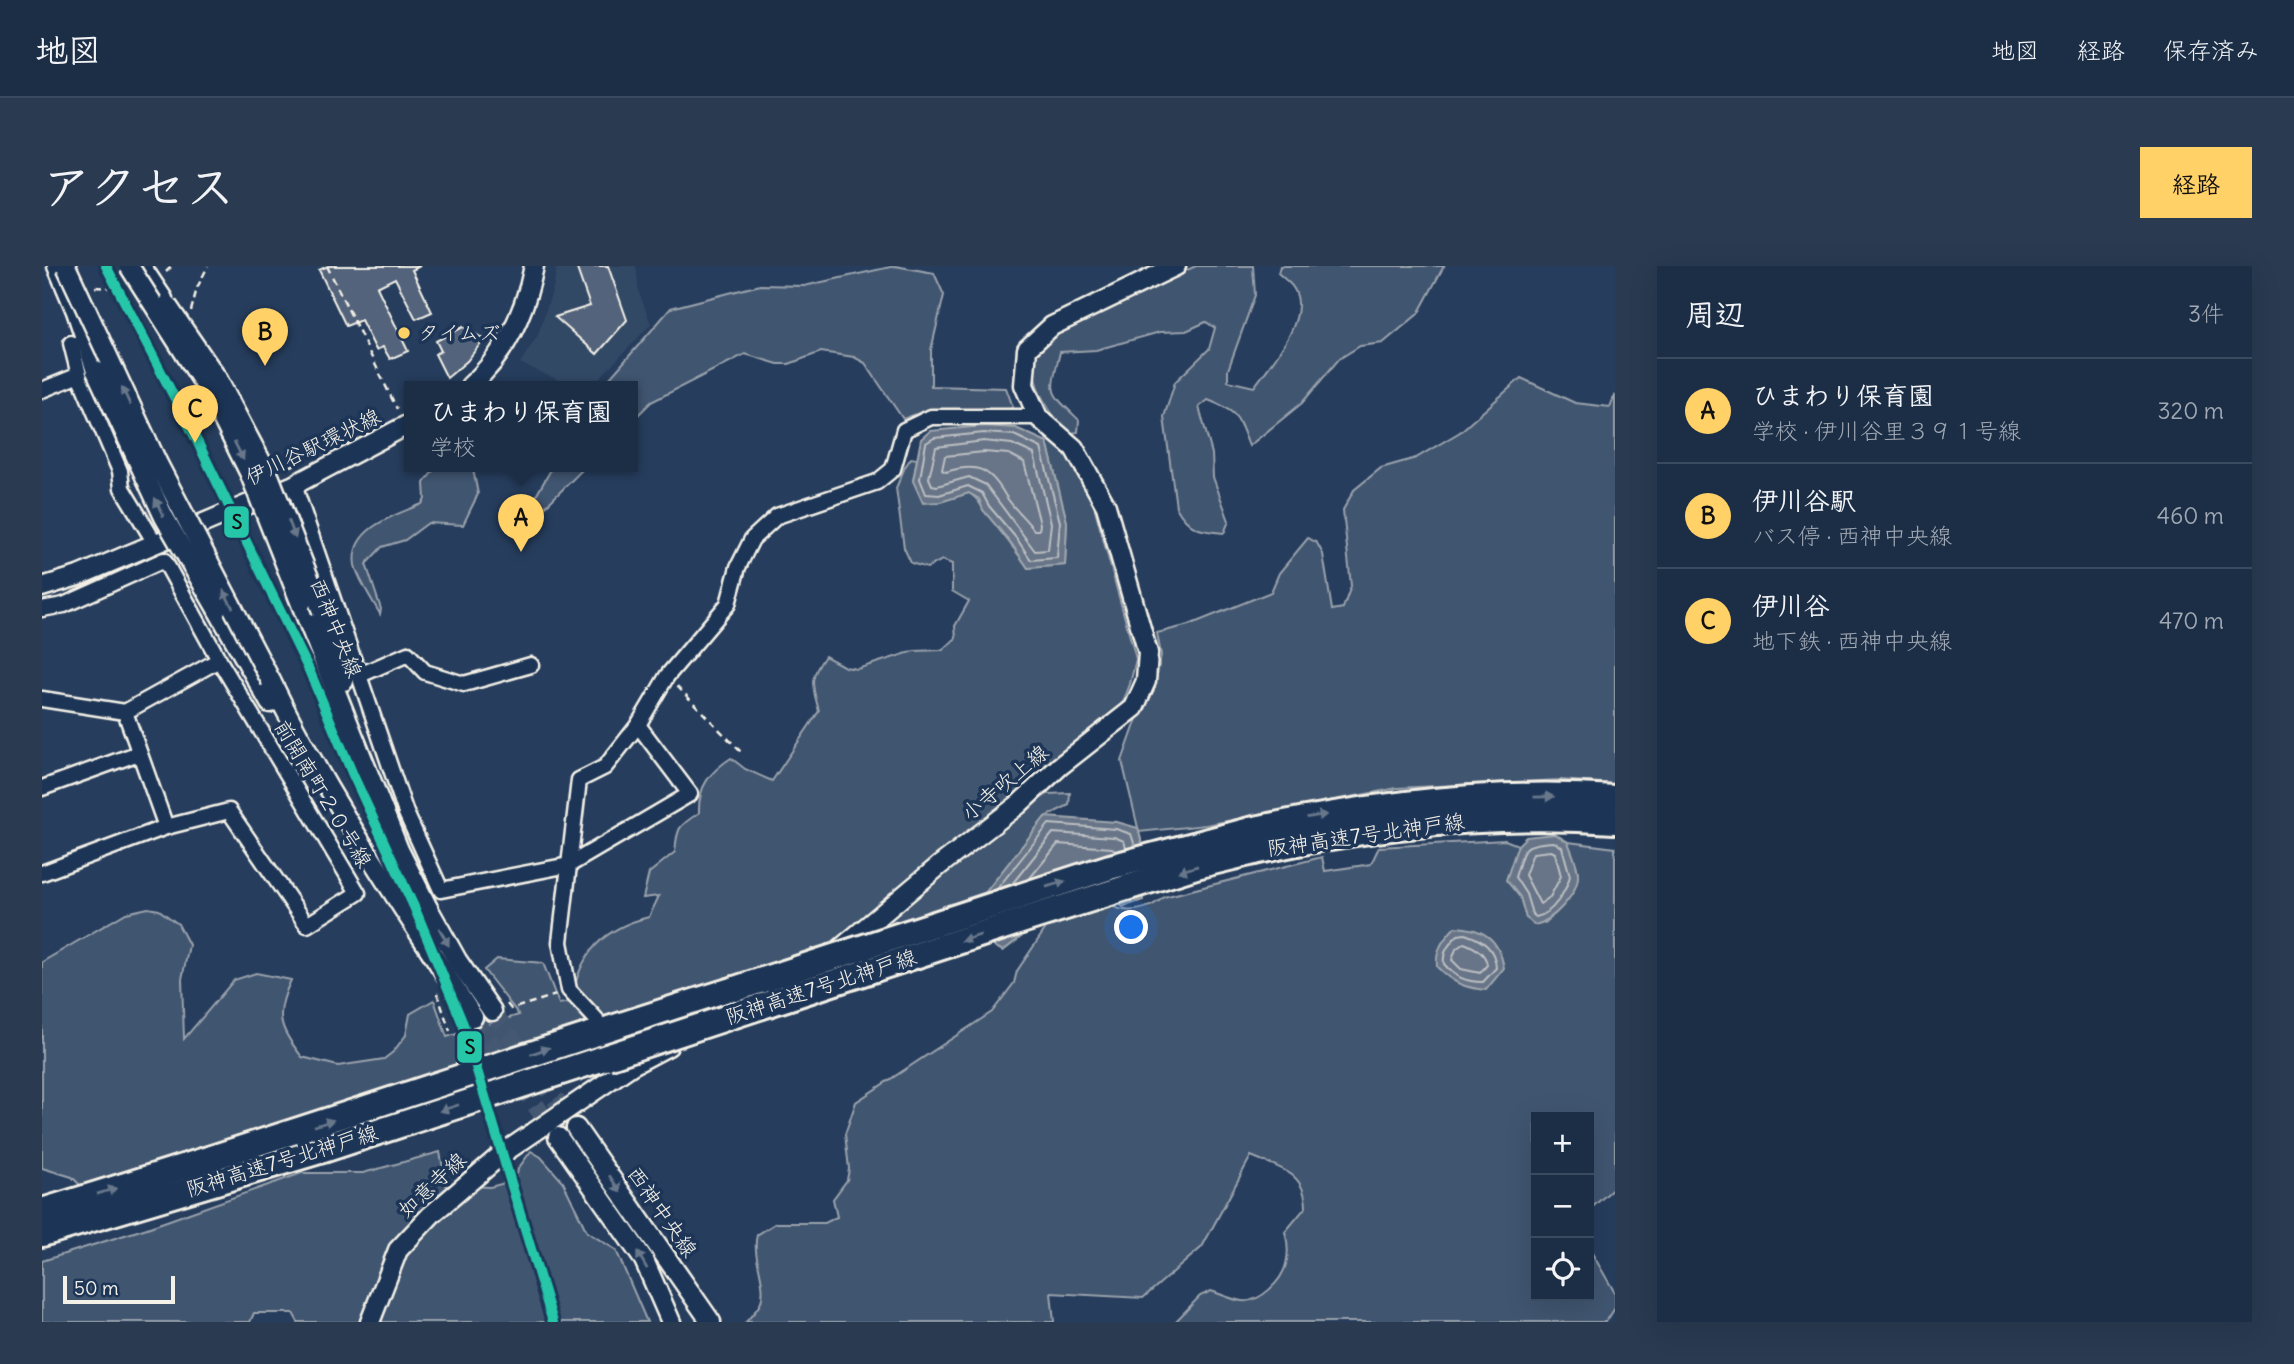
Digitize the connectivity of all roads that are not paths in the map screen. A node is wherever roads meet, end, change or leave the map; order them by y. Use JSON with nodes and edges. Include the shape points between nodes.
{"nodes":[{"id":1,"x":57,"y":266,"type":"edge"},
{"id":2,"x":66,"y":266,"type":"edge"},
{"id":3,"x":129,"y":266,"type":"edge"},
{"id":4,"x":141,"y":266,"type":"edge"},
{"id":5,"x":534,"y":266,"type":"edge"},
{"id":6,"x":1176,"y":266,"type":"edge"},
{"id":7,"x":71,"y":343,"type":"dead end"},
{"id":8,"x":87,"y":373,"type":"junction"},
{"id":9,"x":476,"y":381,"type":"edge"},
{"id":10,"x":42,"y":390,"type":"edge"},
{"id":11,"x":1038,"y":417,"type":"junction"},
{"id":12,"x":404,"y":427,"type":"edge"},
{"id":13,"x":294,"y":485,"type":"junction"},
{"id":14,"x":155,"y":543,"type":"junction"},
{"id":15,"x":42,"y":587,"type":"edge"},
{"id":16,"x":42,"y":609,"type":"edge"},
{"id":17,"x":219,"y":660,"type":"junction"},
{"id":18,"x":531,"y":665,"type":"dead end"},
{"id":19,"x":360,"y":675,"type":"junction"},
{"id":20,"x":42,"y":699,"type":"edge"},
{"id":21,"x":125,"y":712,"type":"junction"},
{"id":22,"x":638,"y":725,"type":"junction"},
{"id":23,"x":139,"y":753,"type":"junction"},
{"id":24,"x":42,"y":788,"type":"edge"},
{"id":25,"x":1615,"y":798,"type":"edge"},
{"id":26,"x":384,"y":812,"type":"junction"},
{"id":27,"x":1615,"y":821,"type":"edge"},
{"id":28,"x":166,"y":827,"type":"junction"},
{"id":29,"x":1252,"y":841,"type":"junction"},
{"id":30,"x":375,"y":865,"type":"junction"},
{"id":31,"x":569,"y":865,"type":"junction"},
{"id":32,"x":42,"y":873,"type":"edge"},
{"id":33,"x":492,"y":1011,"type":"tunnel mouth"},
{"id":34,"x":473,"y":1017,"type":"tunnel mouth"},
{"id":35,"x":596,"y":1019,"type":"dead end"},
{"id":36,"x":632,"y":1065,"type":"joint"},
{"id":37,"x":576,"y":1128,"type":"tunnel mouth"},
{"id":38,"x":558,"y":1137,"type":"tunnel mouth"},
{"id":39,"x":42,"y":1211,"type":"edge"},
{"id":40,"x":42,"y":1234,"type":"edge"},
{"id":41,"x":369,"y":1322,"type":"edge"},
{"id":42,"x":671,"y":1322,"type":"edge"},
{"id":43,"x":711,"y":1322,"type":"edge"}],
"edges":[{"from":1,"to":8,"type":"street","via":[[76,311]]},
{"from":30,"to":2,"type":"street","one_way":true,"bridge":true,"via":[[299,738],[158,464]]},
{"from":3,"to":26,"type":"street","name":"西神中央線","one_way":true,"bridge":true,"via":[[208,390],[249,472]]},
{"from":4,"to":26,"type":"street","one_way":true,"bridge":true,"via":[[217,379],[270,478],[323,611]]},
{"from":5,"to":9,"type":"street","via":[[528,296],[510,337]]},
{"from":6,"to":11,"type":"street","name":"小寺吹上線","via":[[1052,326],[1027,349],[1024,385]]},
{"from":7,"to":8,"type":"street"},
{"from":8,"to":10,"type":"street"},
{"from":8,"to":14,"type":"street","via":[[122,488]]},
{"from":30,"to":8,"type":"street","one_way":true,"bridge":true,"via":[[277,715]]},
{"from":11,"to":22,"type":"street","via":[[931,417],[904,430],[892,469],[877,482],[777,516],[752,539],[728,604],[667,676]]},
{"from":11,"to":36,"type":"street","name":"小寺吹上線","via":[[1074,449],[1106,506],[1148,653],[1146,681],[1134,708],[822,964]]},
{"from":12,"to":13,"type":"street","name":"伊川谷駅環状線"},
{"from":13,"to":14,"type":"street","name":"伊川谷駅環状線"},
{"from":13,"to":19,"type":"street"},
{"from":14,"to":15,"type":"street","name":"伊川谷駅環状線"},
{"from":16,"to":17,"type":"street","name":"前開南町２０号線","via":[[64,605],[163,560]]},
{"from":17,"to":21,"type":"street"},
{"from":17,"to":28,"type":"street","name":"前開南町２０号線","via":[[358,893],[307,925],[229,811]]},
{"from":18,"to":19,"type":"street","via":[[464,684],[425,672],[408,654]]},
{"from":19,"to":31,"type":"street","via":[[406,813],[441,890]]},
{"from":20,"to":21,"type":"street"},
{"from":21,"to":23,"type":"street"},
{"from":22,"to":31,"type":"street","via":[[605,767],[579,780]]},
{"from":22,"to":31,"type":"street","via":[[690,794]]},
{"from":23,"to":24,"type":"street"},
{"from":23,"to":28,"type":"street"},
{"from":29,"to":25,"type":"highway","name":"阪神高速7号北神戸線","one_way":true,"via":[[1309,817],[1387,806],[1474,798]]},
{"from":26,"to":33,"type":"street","name":"西神中央線","one_way":true,"via":[[428,908]]},
{"from":27,"to":29,"type":"highway","name":"阪神高速7号北神戸線","via":[[1476,819],[1314,839]]},
{"from":28,"to":32,"type":"street","name":"前開南町２０号線"},
{"from":39,"to":29,"type":"highway","name":"阪神高速7号北神戸線","one_way":true,"bridge":true,"via":[[1110,867]]},
{"from":29,"to":40,"type":"highway","name":"阪神高速7号北神戸線","one_way":true,"bridge":true,"via":[[1196,866],[323,1150]]},
{"from":30,"to":34,"type":"street"},
{"from":31,"to":35,"type":"street","via":[[560,942],[569,990]]},
{"from":36,"to":41,"type":"street","name":"如意寺線","via":[[502,1153],[431,1214],[398,1250]]},
{"from":37,"to":43,"type":"street","name":"西神中央線","one_way":true},
{"from":42,"to":38,"type":"street","name":"西神中央線","one_way":true,"via":[[644,1260]]}]}
